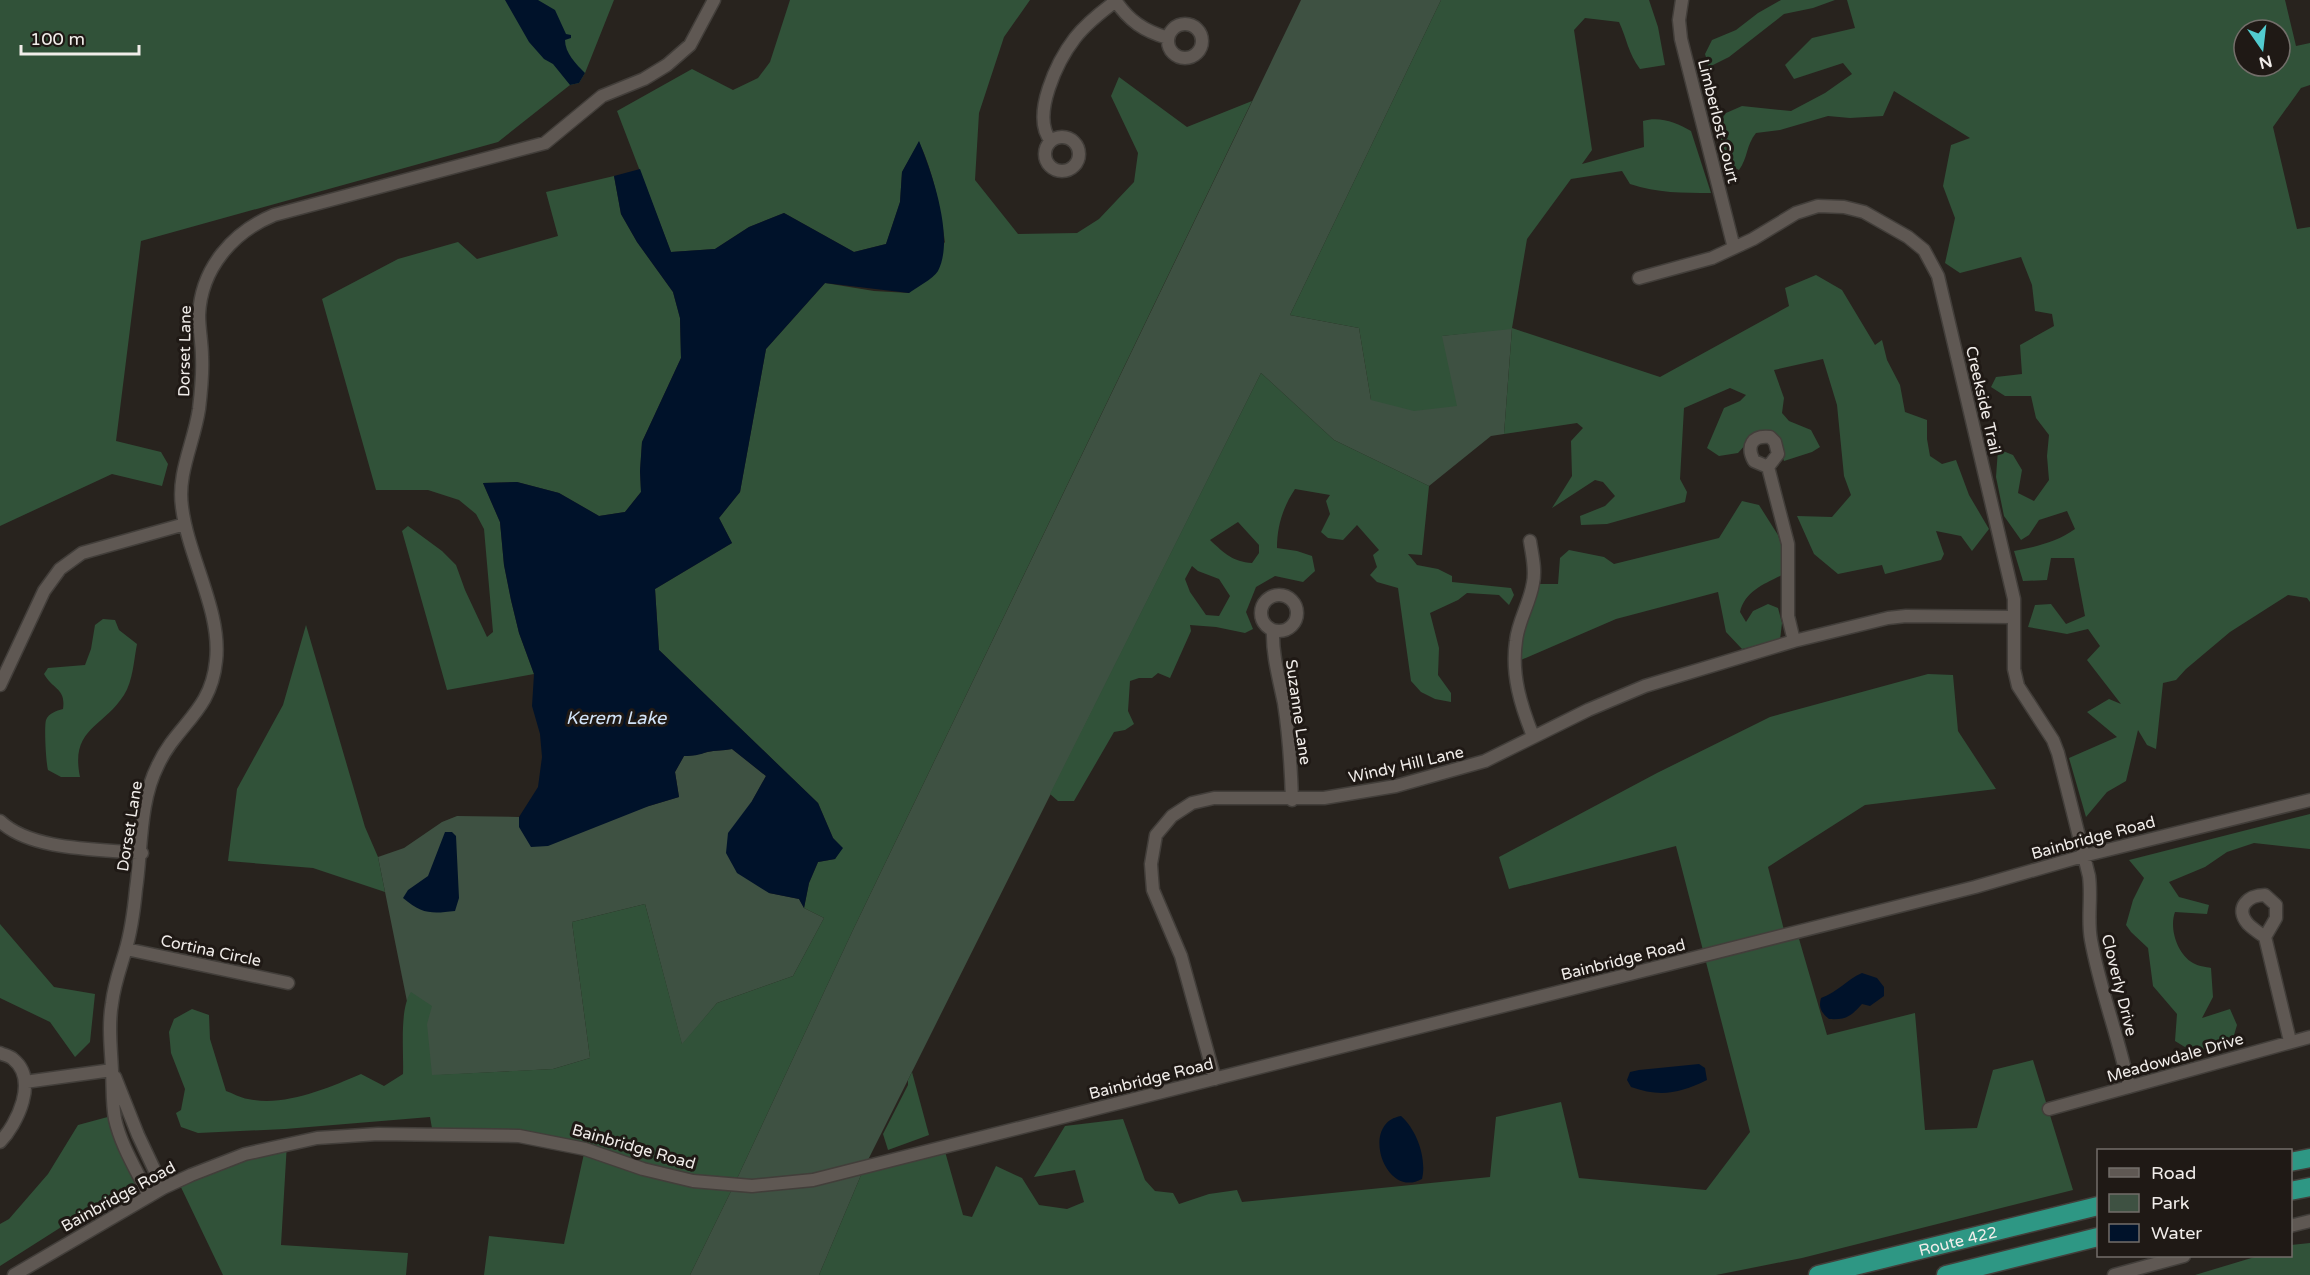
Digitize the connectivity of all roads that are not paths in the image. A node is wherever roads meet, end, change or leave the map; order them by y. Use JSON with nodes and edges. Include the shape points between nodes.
{"nodes":[{"id":1,"x":714,"y":0,"type":"edge"},
{"id":2,"x":1682,"y":0,"type":"edge"},
{"id":3,"x":1115,"y":1,"type":"edge"},
{"id":4,"x":1168,"y":38,"type":"dead end"},
{"id":5,"x":1051,"y":141,"type":"dead end"},
{"id":6,"x":1734,"y":248,"type":"junction"},
{"id":7,"x":1639,"y":278,"type":"dead end"},
{"id":8,"x":1768,"y":467,"type":"dead end"},
{"id":9,"x":185,"y":524,"type":"junction"},
{"id":10,"x":1530,"y":541,"type":"dead end"},
{"id":11,"x":2013,"y":617,"type":"junction"},
{"id":12,"x":1273,"y":630,"type":"dead end"},
{"id":13,"x":1794,"y":641,"type":"junction"},
{"id":14,"x":0,"y":685,"type":"edge"},
{"id":15,"x":1533,"y":736,"type":"junction"},
{"id":16,"x":1292,"y":800,"type":"junction"},
{"id":17,"x":2310,"y":800,"type":"edge"},
{"id":18,"x":0,"y":821,"type":"edge"},
{"id":19,"x":142,"y":853,"type":"junction"},
{"id":20,"x":2083,"y":856,"type":"junction"},
{"id":21,"x":2265,"y":937,"type":"dead end"},
{"id":22,"x":126,"y":949,"type":"junction"},
{"id":23,"x":288,"y":983,"type":"dead end"},
{"id":24,"x":2310,"y":1037,"type":"edge"},
{"id":25,"x":2290,"y":1041,"type":"junction"},
{"id":26,"x":0,"y":1053,"type":"edge"},
{"id":27,"x":112,"y":1070,"type":"junction"},
{"id":28,"x":1215,"y":1079,"type":"junction"},
{"id":29,"x":25,"y":1082,"type":"junction"},
{"id":30,"x":2129,"y":1087,"type":"junction"},
{"id":31,"x":2049,"y":1109,"type":"dead end"},
{"id":32,"x":138,"y":1136,"type":"junction"},
{"id":33,"x":123,"y":1141,"type":"junction"},
{"id":34,"x":0,"y":1142,"type":"edge"},
{"id":35,"x":2310,"y":1158,"type":"edge"},
{"id":36,"x":2292,"y":1162,"type":"edge"},
{"id":37,"x":2310,"y":1187,"type":"edge"},
{"id":38,"x":163,"y":1188,"type":"junction"},
{"id":39,"x":2292,"y":1191,"type":"edge"},
{"id":40,"x":149,"y":1196,"type":"junction"},
{"id":41,"x":2097,"y":1206,"type":"edge"},
{"id":42,"x":2310,"y":1221,"type":"edge"},
{"id":43,"x":2292,"y":1226,"type":"edge"},
{"id":44,"x":2097,"y":1238,"type":"edge"},
{"id":45,"x":2180,"y":1257,"type":"edge"},
{"id":46,"x":14,"y":1275,"type":"edge"},
{"id":47,"x":1818,"y":1275,"type":"edge"},
{"id":48,"x":1946,"y":1275,"type":"edge"},
{"id":49,"x":2114,"y":1275,"type":"edge"}],
"edges":[{"from":1,"to":9,"type":"street","name":"Dorset Lane","via":[[690,45],[667,65],[602,96],[544,143],[274,216],[252,226],[227,246],[210,272],[201,300],[199,411],[180,493]]},
{"from":2,"to":6,"type":"street","name":"Limberlost Court","via":[[1681,39]]},
{"from":3,"to":4,"type":"street","via":[[1140,27]]},
{"from":3,"to":5,"type":"street","via":[[1073,40],[1054,75],[1044,120]]},
{"from":6,"to":7,"type":"street","name":"Creekside Trail","via":[[1702,262]]},
{"from":6,"to":11,"type":"street","name":"Creekside Trail","via":[[1796,213],[1833,206],[1864,212],[1924,250],[1938,276],[2014,599]]},
{"from":8,"to":13,"type":"street","via":[[1788,544],[1788,616]]},
{"from":9,"to":14,"type":"street","via":[[82,553],[60,569],[44,591]]},
{"from":9,"to":19,"type":"street","name":"Dorset Lane","via":[[215,630],[216,661],[208,695],[158,765],[147,797]]},
{"from":10,"to":15,"type":"street","via":[[1533,584],[1516,639],[1514,663],[1523,712]]},
{"from":11,"to":13,"type":"street","name":"Windy Hill Lane","via":[[1906,616]]},
{"from":11,"to":20,"type":"street","name":"Creekside Trail","via":[[2014,669],[2019,686],[2055,746]]},
{"from":12,"to":16,"type":"street","name":"Suzanne Lane"},
{"from":13,"to":15,"type":"street","name":"Windy Hill Lane","via":[[1645,686]]},
{"from":15,"to":16,"type":"street","name":"Windy Hill Lane","via":[[1485,761],[1441,775],[1358,793]]},
{"from":16,"to":28,"type":"street","name":"Windy Hill Lane","via":[[1214,798],[1192,803],[1172,816],[1156,836],[1151,864],[1153,890],[1181,956]]},
{"from":17,"to":20,"type":"street","name":"Bainbridge Road"},
{"from":18,"to":19,"type":"street","via":[[15,833],[41,842]]},
{"from":19,"to":22,"type":"street","name":"Dorset Lane"},
{"from":20,"to":28,"type":"street","name":"Bainbridge Road"},
{"from":20,"to":30,"type":"street","name":"Cloverly Drive","via":[[2091,891],[2091,941]]},
{"from":21,"to":25,"type":"street"},
{"from":22,"to":23,"type":"street","name":"Cortina Circle"},
{"from":22,"to":27,"type":"street","name":"Dorset Lane","via":[[111,1011]]},
{"from":24,"to":25,"type":"street","name":"Meadowdale Drive"},
{"from":25,"to":30,"type":"street","name":"Meadowdale Drive"},
{"from":26,"to":29,"type":"street","via":[[14,1059]]},
{"from":27,"to":29,"type":"street"},
{"from":27,"to":32,"type":"street","name":"Dorset Lane"},
{"from":27,"to":33,"type":"street","name":"Dorset Lane","via":[[116,1119]]},
{"from":28,"to":38,"type":"street","name":"Bainbridge Road","via":[[801,1182],[752,1185],[693,1181],[585,1149],[519,1136],[378,1134],[317,1138],[278,1146],[226,1160]]},
{"from":29,"to":34,"type":"street","via":[[23,1099]]},
{"from":30,"to":31,"type":"street","name":"Meadowdale Drive"},
{"from":32,"to":33,"type":"street"},
{"from":32,"to":38,"type":"street","name":"Dorset Lane"},
{"from":33,"to":40,"type":"street","name":"Dorset Lane"},
{"from":35,"to":36,"type":"highway"},
{"from":37,"to":39,"type":"highway"},
{"from":38,"to":40,"type":"street","name":"Bainbridge Road"},
{"from":40,"to":46,"type":"street","name":"Bainbridge Road"},
{"from":41,"to":47,"type":"highway","name":"Route 422"},
{"from":42,"to":43,"type":"street"},
{"from":44,"to":48,"type":"highway","name":"Route 422"},
{"from":45,"to":49,"type":"street"}]}
